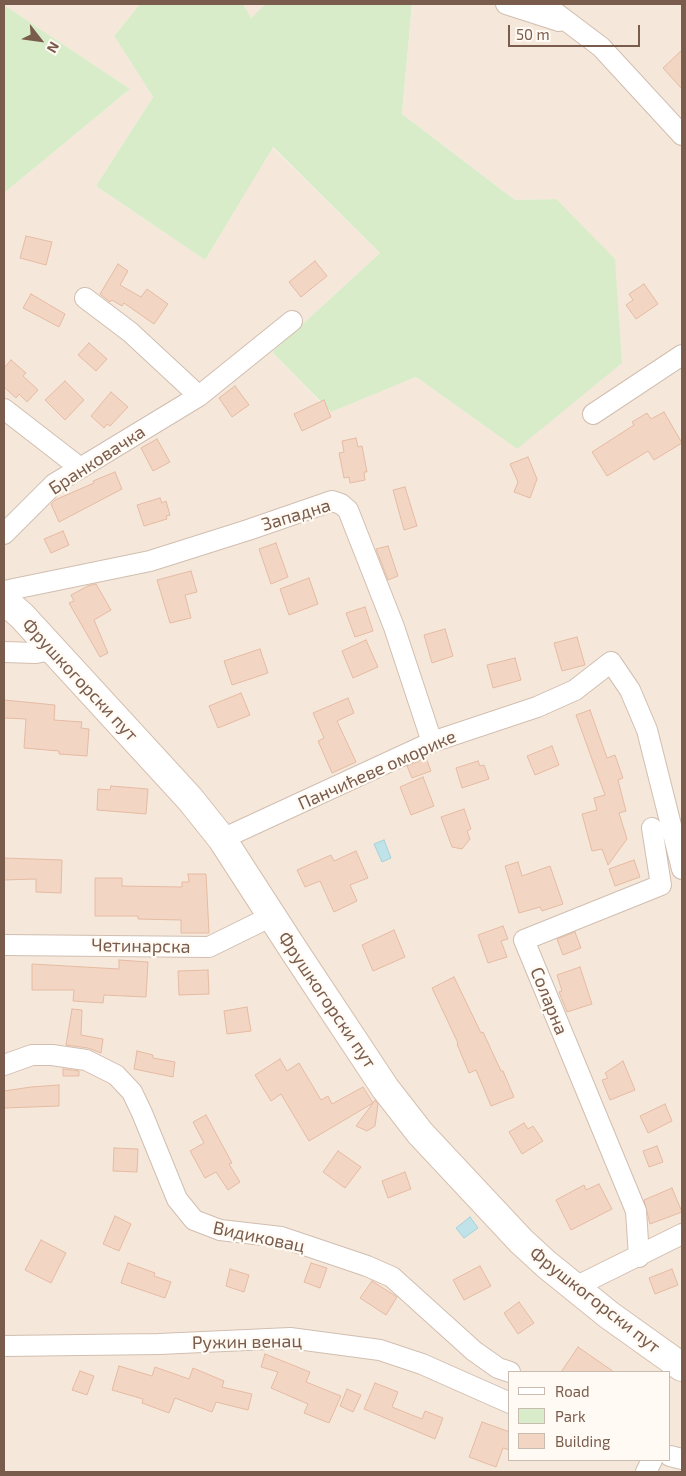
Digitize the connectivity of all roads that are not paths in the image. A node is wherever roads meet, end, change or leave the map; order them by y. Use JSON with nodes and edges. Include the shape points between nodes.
{"nodes":[{"id":1,"x":506,"y":4,"type":"edge"},
{"id":2,"x":544,"y":4,"type":"edge"},
{"id":3,"x":570,"y":25,"type":"junction"},
{"id":4,"x":682,"y":135,"type":"edge"},
{"id":5,"x":85,"y":298,"type":"dead end"},
{"id":6,"x":292,"y":321,"type":"dead end"},
{"id":7,"x":682,"y":355,"type":"edge"},
{"id":8,"x":199,"y":396,"type":"junction"},
{"id":9,"x":4,"y":409,"type":"edge"},
{"id":10,"x":593,"y":414,"type":"dead end"},
{"id":11,"x":79,"y":467,"type":"junction"},
{"id":12,"x":4,"y":534,"type":"edge"},
{"id":13,"x":4,"y":592,"type":"edge"},
{"id":14,"x":4,"y":600,"type":"edge"},
{"id":15,"x":53,"y":650,"type":"junction"},
{"id":16,"x":4,"y":652,"type":"edge"},
{"id":17,"x":432,"y":742,"type":"junction"},
{"id":18,"x":652,"y":828,"type":"dead end"},
{"id":19,"x":222,"y":839,"type":"junction"},
{"id":20,"x":682,"y":869,"type":"edge"},
{"id":21,"x":272,"y":916,"type":"junction"},
{"id":22,"x":4,"y":944,"type":"edge"},
{"id":23,"x":4,"y":1064,"type":"edge"},
{"id":24,"x":682,"y":1234,"type":"edge"},
{"id":25,"x":639,"y":1256,"type":"junction"},
{"id":26,"x":573,"y":1288,"type":"junction"},
{"id":27,"x":4,"y":1346,"type":"edge"},
{"id":28,"x":682,"y":1367,"type":"edge"},
{"id":29,"x":508,"y":1371,"type":"edge"},
{"id":30,"x":508,"y":1402,"type":"edge"}],
"edges":[{"from":1,"to":3,"type":"street"},
{"from":2,"to":3,"type":"street"},
{"from":3,"to":4,"type":"street","via":[[601,47]]},
{"from":5,"to":8,"type":"street","via":[[130,332]]},
{"from":6,"to":8,"type":"street","name":"Бранковачка"},
{"from":7,"to":10,"type":"street"},
{"from":8,"to":11,"type":"street","name":"Бранковачка"},
{"from":9,"to":11,"type":"street"},
{"from":11,"to":12,"type":"street","name":"Бранковачка","via":[[54,484]]},
{"from":13,"to":17,"type":"street","name":"Западна","via":[[150,561],[332,500],[348,510],[394,627]]},
{"from":14,"to":15,"type":"street","name":"Фрушкогорски пут"},
{"from":15,"to":16,"type":"street"},
{"from":15,"to":19,"type":"street","name":"Фрушкогорски пут","via":[[190,799]]},
{"from":17,"to":19,"type":"street","name":"Панчићеве оморике"},
{"from":17,"to":20,"type":"street","name":"Панчићеве оморике","via":[[537,707],[575,690],[611,662],[630,690],[647,730]]},
{"from":18,"to":25,"type":"street","name":"Соларна","via":[[661,884],[524,940],[636,1211]]},
{"from":19,"to":21,"type":"street","name":"Фрушкогорски пут"},
{"from":21,"to":22,"type":"street","name":"Четинарска","via":[[209,947]]},
{"from":21,"to":26,"type":"street","name":"Фрушкогорски пут","via":[[385,1088],[420,1133],[520,1241]]},
{"from":23,"to":29,"type":"street","name":"Видиковац","via":[[32,1055],[52,1054],[86,1060],[116,1075],[132,1092],[177,1199],[194,1220],[220,1230],[281,1238],[392,1277],[474,1351]]},
{"from":24,"to":25,"type":"street"},
{"from":25,"to":26,"type":"street"},
{"from":26,"to":28,"type":"street","name":"Фрушкогорски пут"},
{"from":27,"to":30,"type":"street","name":"Ружин венац","via":[[290,1338],[380,1350],[422,1364]]}]}
